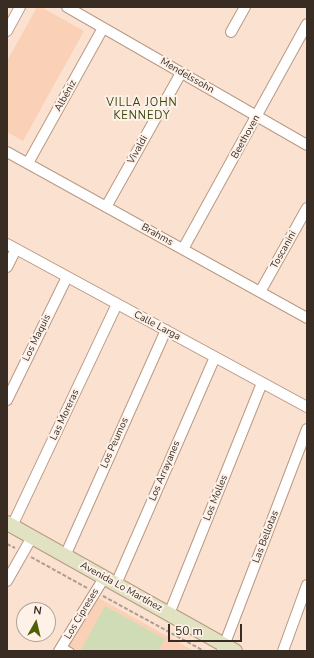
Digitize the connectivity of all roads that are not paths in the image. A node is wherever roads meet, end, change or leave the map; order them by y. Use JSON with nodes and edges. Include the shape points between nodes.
{"nodes":[{"id":1,"x":20,"y":7,"type":"edge"},
{"id":2,"x":67,"y":7,"type":"edge"},
{"id":3,"x":245,"y":7,"type":"edge"},
{"id":4,"x":307,"y":24,"type":"edge"},
{"id":5,"x":104,"y":28,"type":"junction"},
{"id":6,"x":7,"y":31,"type":"edge"},
{"id":7,"x":230,"y":32,"type":"dead end"},
{"id":8,"x":181,"y":73,"type":"junction"},
{"id":9,"x":257,"y":117,"type":"junction"},
{"id":10,"x":307,"y":145,"type":"edge"},
{"id":11,"x":7,"y":152,"type":"edge"},
{"id":12,"x":28,"y":163,"type":"junction"},
{"id":13,"x":106,"y":207,"type":"junction"},
{"id":14,"x":307,"y":208,"type":"edge"},
{"id":15,"x":11,"y":247,"type":"edge"},
{"id":16,"x":183,"y":249,"type":"junction"},
{"id":17,"x":7,"y":266,"type":"edge"},
{"id":18,"x":67,"y":277,"type":"junction"},
{"id":19,"x":260,"y":292,"type":"junction"},
{"id":20,"x":117,"y":304,"type":"junction"},
{"id":21,"x":307,"y":318,"type":"edge"},
{"id":22,"x":166,"y":330,"type":"junction"},
{"id":23,"x":214,"y":357,"type":"junction"},
{"id":24,"x":262,"y":383,"type":"junction"},
{"id":25,"x":7,"y":400,"type":"edge"},
{"id":26,"x":307,"y":407,"type":"edge"},
{"id":27,"x":307,"y":429,"type":"edge"},
{"id":28,"x":10,"y":525,"type":"edge"},
{"id":29,"x":32,"y":538,"type":"junction"},
{"id":30,"x":65,"y":556,"type":"junction"},
{"id":31,"x":7,"y":581,"type":"edge"},
{"id":32,"x":110,"y":581,"type":"junction"},
{"id":33,"x":307,"y":585,"type":"edge"},
{"id":34,"x":169,"y":614,"type":"junction"},
{"id":35,"x":64,"y":649,"type":"edge"},
{"id":36,"x":228,"y":649,"type":"edge"},
{"id":37,"x":283,"y":651,"type":"edge"}],
"edges":[{"from":1,"to":6,"type":"street"},
{"from":2,"to":5,"type":"street","name":"Mendelssohn"},
{"from":3,"to":7,"type":"street"},
{"from":4,"to":9,"type":"street","name":"Beethoven"},
{"from":5,"to":8,"type":"street","name":"Mendelssohn"},
{"from":5,"to":12,"type":"street","name":"Albéniz"},
{"from":8,"to":9,"type":"street","name":"Mendelssohn"},
{"from":8,"to":13,"type":"street","name":"Vivaldi"},
{"from":9,"to":10,"type":"street","name":"Mendelssohn"},
{"from":9,"to":16,"type":"street","name":"Beethoven"},
{"from":11,"to":12,"type":"street","name":"Brahms"},
{"from":12,"to":13,"type":"street","name":"Brahms"},
{"from":13,"to":16,"type":"street","name":"Brahms"},
{"from":14,"to":19,"type":"street","name":"Toscanini"},
{"from":15,"to":17,"type":"street"},
{"from":15,"to":18,"type":"street","name":"Calle Larga"},
{"from":16,"to":19,"type":"street","name":"Brahms"},
{"from":18,"to":20,"type":"street","name":"Calle Larga"},
{"from":18,"to":25,"type":"street","name":"Los Maquis"},
{"from":19,"to":21,"type":"street","name":"Brahms"},
{"from":20,"to":22,"type":"street","name":"Calle Larga"},
{"from":20,"to":28,"type":"street","name":"Las Moreras"},
{"from":22,"to":23,"type":"street","name":"Calle Larga"},
{"from":22,"to":30,"type":"street","name":"Los Peumos"},
{"from":23,"to":24,"type":"street","name":"Calle Larga"},
{"from":23,"to":32,"type":"street","name":"Los Arrayanes"},
{"from":24,"to":26,"type":"street","name":"Calle Larga"},
{"from":24,"to":34,"type":"street","name":"Los Molles"},
{"from":27,"to":36,"type":"street","name":"Las Bellotas"},
{"from":28,"to":29,"type":"main road","name":"Avenida Lo Martínez"},
{"from":29,"to":30,"type":"main road","name":"Avenida Lo Martínez"},
{"from":29,"to":31,"type":"street"},
{"from":30,"to":32,"type":"main road","name":"Avenida Lo Martínez"},
{"from":32,"to":34,"type":"main road","name":"Avenida Lo Martínez"},
{"from":32,"to":35,"type":"street","name":"Los Cipreses","via":[[95,592]]},
{"from":33,"to":37,"type":"street"},
{"from":34,"to":36,"type":"main road","name":"Avenida Lo Martínez"}]}
